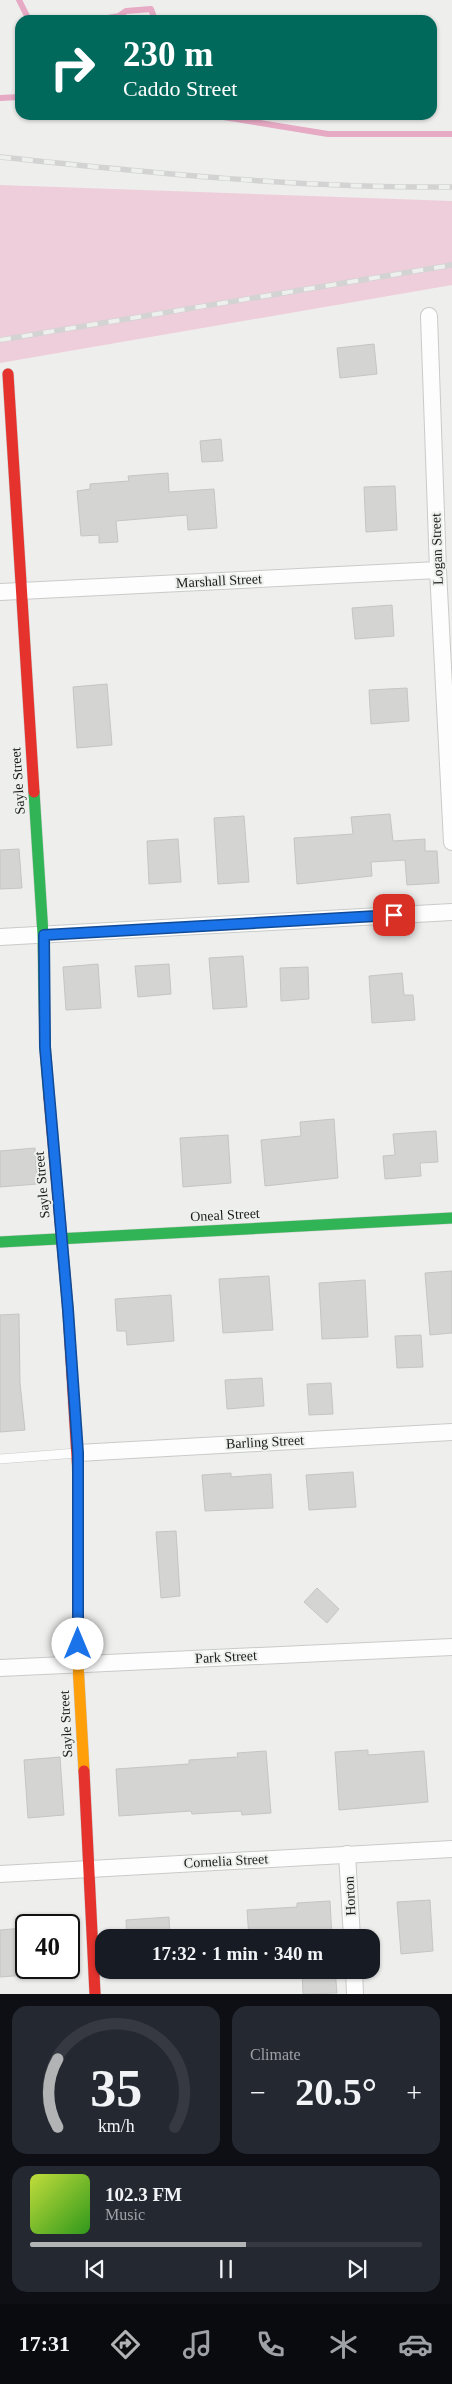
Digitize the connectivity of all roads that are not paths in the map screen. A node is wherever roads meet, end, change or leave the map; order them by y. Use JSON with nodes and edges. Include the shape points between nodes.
{"nodes":[{"id":1,"x":429,"y":316,"type":"dead end"},
{"id":2,"x":8,"y":374,"type":"dead end"},
{"id":3,"x":438,"y":570,"type":"junction"},
{"id":4,"x":20,"y":591,"type":"junction"},
{"id":5,"x":0,"y":592,"type":"edge"},
{"id":6,"x":449,"y":686,"type":"edge"},
{"id":7,"x":452,"y":842,"type":"edge"},
{"id":8,"x":452,"y":912,"type":"edge"},
{"id":9,"x":44,"y":935,"type":"junction"},
{"id":10,"x":0,"y":937,"type":"edge"},
{"id":11,"x":452,"y":1218,"type":"edge"},
{"id":12,"x":61,"y":1239,"type":"junction"},
{"id":13,"x":0,"y":1242,"type":"edge"},
{"id":14,"x":452,"y":1432,"type":"edge"},
{"id":15,"x":78,"y":1453,"type":"junction"},
{"id":16,"x":0,"y":1459,"type":"edge"},
{"id":17,"x":452,"y":1647,"type":"edge"},
{"id":18,"x":78,"y":1664,"type":"junction"},
{"id":19,"x":0,"y":1668,"type":"edge"},
{"id":20,"x":452,"y":1849,"type":"edge"},
{"id":21,"x":348,"y":1854,"type":"junction"},
{"id":22,"x":88,"y":1869,"type":"junction"},
{"id":23,"x":0,"y":1874,"type":"edge"},
{"id":24,"x":352,"y":1929,"type":"edge"},
{"id":25,"x":354,"y":1979,"type":"edge"},
{"id":26,"x":95,"y":1994,"type":"edge"},
{"id":27,"x":355,"y":1994,"type":"edge"}],
"edges":[{"from":1,"to":3,"type":"street","name":"Logan Street"},
{"from":2,"to":4,"type":"street","name":"Sayle Street"},
{"from":3,"to":4,"type":"street","name":"Marshall Street"},
{"from":3,"to":6,"type":"street","name":"Logan Street"},
{"from":4,"to":5,"type":"street","name":"Marshall Street"},
{"from":4,"to":9,"type":"street","name":"Sayle Street"},
{"from":6,"to":7,"type":"street","name":"Logan Street"},
{"from":8,"to":9,"type":"street"},
{"from":9,"to":10,"type":"street"},
{"from":9,"to":12,"type":"street","name":"Sayle Street","via":[[45,1047]]},
{"from":11,"to":12,"type":"street","name":"Oneal Street"},
{"from":12,"to":13,"type":"street","name":"Oneal Street"},
{"from":12,"to":15,"type":"street","name":"Sayle Street"},
{"from":14,"to":15,"type":"street","name":"Barling Street"},
{"from":15,"to":16,"type":"lane"},
{"from":15,"to":18,"type":"street","name":"Sayle Street"},
{"from":17,"to":18,"type":"street","name":"Park Street"},
{"from":18,"to":19,"type":"street","name":"Park Street"},
{"from":18,"to":22,"type":"street","name":"Sayle Street"},
{"from":20,"to":21,"type":"street","name":"Cornelia Street"},
{"from":21,"to":22,"type":"street","name":"Cornelia Street"},
{"from":21,"to":24,"type":"street","name":"Horton"},
{"from":22,"to":23,"type":"street","name":"Cornelia Street"},
{"from":22,"to":26,"type":"street","name":"Sayle Street"},
{"from":25,"to":27,"type":"street"}]}
